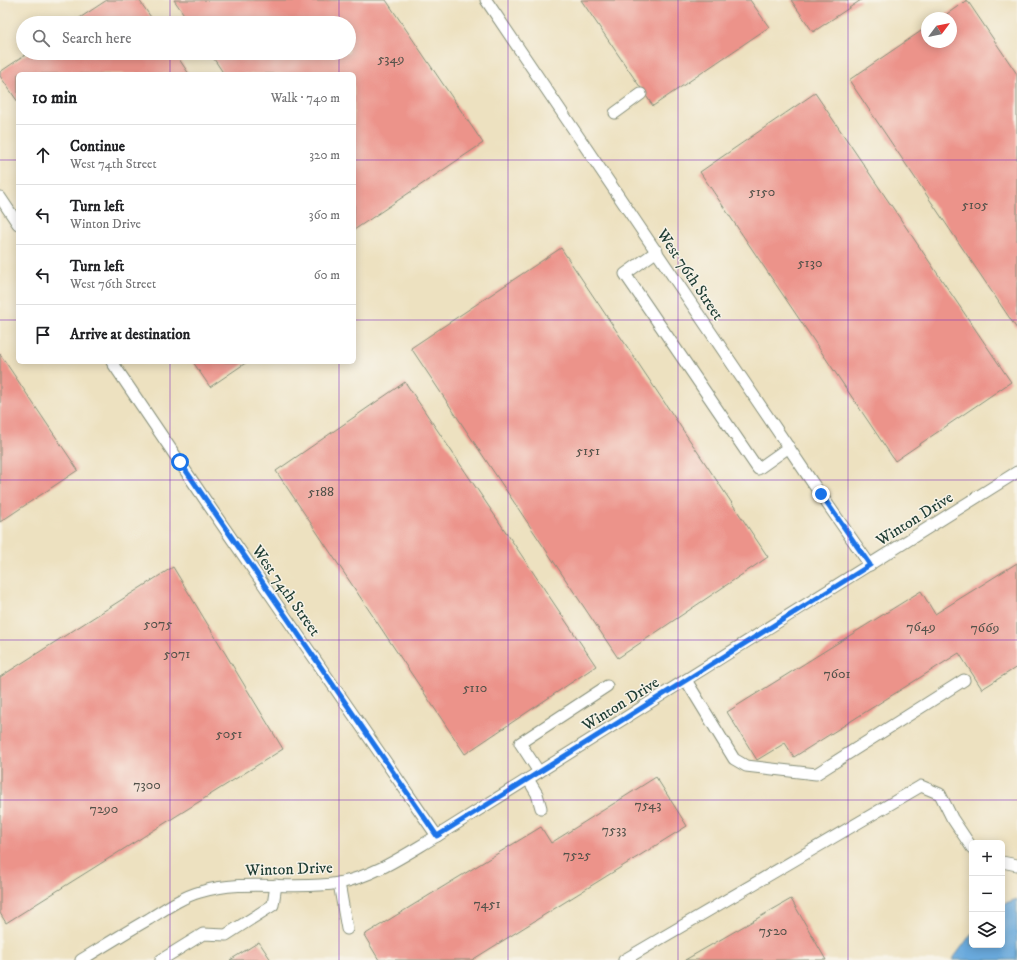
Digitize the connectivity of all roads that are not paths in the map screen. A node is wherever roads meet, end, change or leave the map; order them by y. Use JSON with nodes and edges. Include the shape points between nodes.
{"nodes":[{"id":1,"x":486,"y":0,"type":"edge"},
{"id":2,"x":641,"y":94,"type":"dead end"},
{"id":3,"x":615,"y":113,"type":"dead end"},
{"id":4,"x":0,"y":197,"type":"edge"},
{"id":5,"x":16,"y":221,"type":"edge"},
{"id":6,"x":657,"y":251,"type":"junction"},
{"id":7,"x":113,"y":364,"type":"edge"},
{"id":8,"x":789,"y":447,"type":"junction"},
{"id":9,"x":1017,"y":472,"type":"edge"},
{"id":10,"x":870,"y":565,"type":"junction"},
{"id":11,"x":686,"y":680,"type":"junction"},
{"id":12,"x":964,"y":680,"type":"dead end"},
{"id":13,"x":607,"y":686,"type":"dead end"},
{"id":14,"x":539,"y":772,"type":"junction"},
{"id":15,"x":528,"y":779,"type":"junction"},
{"id":16,"x":541,"y":808,"type":"dead end"},
{"id":17,"x":437,"y":836,"type":"junction"},
{"id":18,"x":969,"y":844,"type":"edge"},
{"id":19,"x":1005,"y":863,"type":"edge"},
{"id":20,"x":1017,"y":865,"type":"edge"},
{"id":21,"x":339,"y":883,"type":"junction"},
{"id":22,"x":276,"y":885,"type":"junction"},
{"id":23,"x":347,"y":929,"type":"dead end"},
{"id":24,"x":81,"y":960,"type":"edge"},
{"id":25,"x":161,"y":960,"type":"edge"},
{"id":26,"x":624,"y":960,"type":"edge"}],
"edges":[{"from":1,"to":6,"type":"street","name":"West 76th Street"},
{"from":2,"to":3,"type":"street"},
{"from":4,"to":5,"type":"street"},
{"from":6,"to":8,"type":"street","name":"West 76th Street"},
{"from":6,"to":8,"type":"street","via":[[625,274],[758,469]]},
{"from":7,"to":17,"type":"street","name":"West 74th Street"},
{"from":8,"to":10,"type":"street","name":"West 76th Street"},
{"from":9,"to":10,"type":"street","name":"Winton Drive"},
{"from":10,"to":11,"type":"street","name":"Winton Drive"},
{"from":11,"to":12,"type":"street","via":[[734,759],[746,766],[816,774]]},
{"from":11,"to":14,"type":"street","name":"Winton Drive"},
{"from":13,"to":14,"type":"street","via":[[520,743]]},
{"from":14,"to":15,"type":"street","name":"Winton Drive"},
{"from":15,"to":16,"type":"street","via":[[537,794]]},
{"from":15,"to":17,"type":"street","name":"Winton Drive"},
{"from":17,"to":21,"type":"street","name":"Winton Drive","via":[[385,866],[362,877]]},
{"from":18,"to":26,"type":"street","via":[[940,794],[921,786]]},
{"from":19,"to":20,"type":"street"},
{"from":21,"to":22,"type":"street","name":"Winton Drive"},
{"from":21,"to":23,"type":"street"},
{"from":22,"to":24,"type":"street","name":"Winton Drive","via":[[221,886],[198,892],[172,904]]},
{"from":22,"to":25,"type":"street","via":[[273,904],[226,935],[203,934]]}]}
